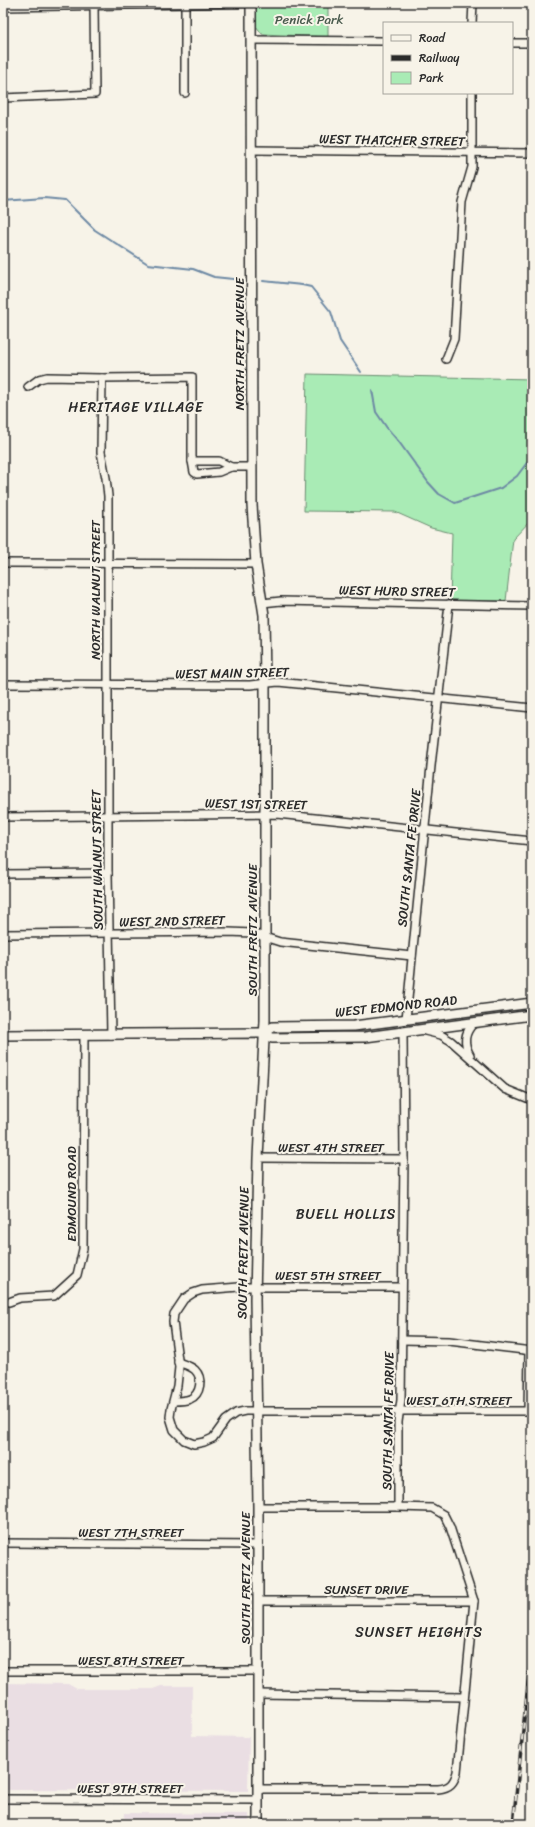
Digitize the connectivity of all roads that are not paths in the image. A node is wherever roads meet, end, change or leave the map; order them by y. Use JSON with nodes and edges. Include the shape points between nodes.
{"nodes":[{"id":1,"x":185,"y":3,"type":"edge"},
{"id":2,"x":251,"y":3,"type":"edge"},
{"id":3,"x":473,"y":3,"type":"edge"},
{"id":4,"x":94,"y":5,"type":"junction"},
{"id":5,"x":3,"y":6,"type":"edge"},
{"id":6,"x":472,"y":22,"type":"edge"},
{"id":7,"x":251,"y":40,"type":"junction"},
{"id":8,"x":383,"y":41,"type":"edge"},
{"id":9,"x":513,"y":43,"type":"edge"},
{"id":10,"x":532,"y":43,"type":"edge"},
{"id":11,"x":185,"y":93,"type":"dead end"},
{"id":12,"x":472,"y":94,"type":"edge"},
{"id":13,"x":3,"y":98,"type":"edge"},
{"id":14,"x":251,"y":150,"type":"junction"},
{"id":15,"x":472,"y":152,"type":"junction"},
{"id":16,"x":532,"y":153,"type":"edge"},
{"id":17,"x":446,"y":359,"type":"dead end"},
{"id":18,"x":102,"y":378,"type":"junction"},
{"id":19,"x":28,"y":387,"type":"dead end"},
{"id":20,"x":192,"y":461,"type":"junction"},
{"id":21,"x":231,"y":467,"type":"junction"},
{"id":22,"x":252,"y":467,"type":"junction"},
{"id":23,"x":3,"y":563,"type":"edge"},
{"id":24,"x":107,"y":564,"type":"junction"},
{"id":25,"x":256,"y":564,"type":"junction"},
{"id":26,"x":262,"y":603,"type":"junction"},
{"id":27,"x":449,"y":604,"type":"junction"},
{"id":28,"x":532,"y":606,"type":"edge"},
{"id":29,"x":3,"y":684,"type":"edge"},
{"id":30,"x":265,"y":684,"type":"junction"},
{"id":31,"x":107,"y":685,"type":"junction"},
{"id":32,"x":438,"y":699,"type":"junction"},
{"id":33,"x":532,"y":708,"type":"edge"},
{"id":34,"x":108,"y":815,"type":"junction"},
{"id":35,"x":265,"y":815,"type":"junction"},
{"id":36,"x":3,"y":817,"type":"edge"},
{"id":37,"x":424,"y":829,"type":"junction"},
{"id":38,"x":532,"y":840,"type":"edge"},
{"id":39,"x":108,"y":873,"type":"junction"},
{"id":40,"x":3,"y":874,"type":"edge"},
{"id":41,"x":110,"y":933,"type":"junction"},
{"id":42,"x":3,"y":934,"type":"edge"},
{"id":43,"x":265,"y":937,"type":"junction"},
{"id":44,"x":412,"y":956,"type":"junction"},
{"id":45,"x":532,"y":1003,"type":"edge"},
{"id":46,"x":532,"y":1015,"type":"edge"},
{"id":47,"x":406,"y":1019,"type":"junction"},
{"id":48,"x":474,"y":1023,"type":"junction"},
{"id":49,"x":419,"y":1030,"type":"junction"},
{"id":50,"x":403,"y":1033,"type":"junction"},
{"id":51,"x":264,"y":1034,"type":"junction"},
{"id":52,"x":3,"y":1035,"type":"edge"},
{"id":53,"x":84,"y":1035,"type":"junction"},
{"id":54,"x":111,"y":1035,"type":"junction"},
{"id":55,"x":472,"y":1059,"type":"junction"},
{"id":56,"x":532,"y":1100,"type":"edge"},
{"id":57,"x":258,"y":1158,"type":"junction"},
{"id":58,"x":404,"y":1159,"type":"junction"},
{"id":59,"x":256,"y":1287,"type":"junction"},
{"id":60,"x":401,"y":1287,"type":"junction"},
{"id":61,"x":9,"y":1302,"type":"dead end"},
{"id":62,"x":402,"y":1340,"type":"junction"},
{"id":63,"x":530,"y":1351,"type":"edge"},
{"id":64,"x":178,"y":1362,"type":"junction"},
{"id":65,"x":174,"y":1401,"type":"junction"},
{"id":66,"x":256,"y":1411,"type":"junction"},
{"id":67,"x":399,"y":1412,"type":"junction"},
{"id":68,"x":258,"y":1507,"type":"junction"},
{"id":69,"x":398,"y":1507,"type":"junction"},
{"id":70,"x":3,"y":1543,"type":"edge"},
{"id":71,"x":259,"y":1545,"type":"junction"},
{"id":72,"x":259,"y":1601,"type":"junction"},
{"id":73,"x":474,"y":1601,"type":"junction"},
{"id":74,"x":258,"y":1671,"type":"junction"},
{"id":75,"x":3,"y":1672,"type":"edge"},
{"id":76,"x":258,"y":1694,"type":"junction"},
{"id":77,"x":464,"y":1696,"type":"junction"},
{"id":78,"x":258,"y":1789,"type":"junction"},
{"id":79,"x":3,"y":1799,"type":"edge"},
{"id":80,"x":258,"y":1800,"type":"junction"},
{"id":81,"x":258,"y":1824,"type":"edge"}],
"edges":[{"from":1,"to":2,"type":"street"},
{"from":1,"to":4,"type":"street"},
{"from":1,"to":11,"type":"street"},
{"from":2,"to":7,"type":"street","name":"NORTH FRETZ AVENUE"},
{"from":3,"to":6,"type":"street"},
{"from":4,"to":5,"type":"street"},
{"from":4,"to":13,"type":"street","via":[[94,94]]},
{"from":7,"to":8,"type":"street"},
{"from":7,"to":14,"type":"street","name":"NORTH FRETZ AVENUE"},
{"from":9,"to":10,"type":"street"},
{"from":12,"to":15,"type":"street"},
{"from":14,"to":15,"type":"street","name":"WEST THATCHER STREET"},
{"from":14,"to":22,"type":"street","name":"NORTH FRETZ AVENUE"},
{"from":15,"to":16,"type":"street","name":"WEST THATCHER STREET"},
{"from":15,"to":17,"type":"street","via":[[471,174],[462,202],[454,340]]},
{"from":18,"to":19,"type":"street","via":[[46,377]]},
{"from":18,"to":20,"type":"street","via":[[192,377]]},
{"from":18,"to":24,"type":"street","name":"NORTH WALNUT STREET","via":[[101,452],[108,496]]},
{"from":20,"to":21,"type":"street","via":[[219,461]]},
{"from":20,"to":21,"type":"street","via":[[192,469],[198,474],[219,472]]},
{"from":21,"to":22,"type":"street"},
{"from":22,"to":25,"type":"street","name":"NORTH FRETZ AVENUE"},
{"from":23,"to":24,"type":"street"},
{"from":24,"to":25,"type":"street"},
{"from":24,"to":31,"type":"street","name":"NORTH WALNUT STREET"},
{"from":25,"to":26,"type":"street","name":"NORTH FRETZ AVENUE"},
{"from":26,"to":27,"type":"street","name":"WEST HURD STREET","via":[[282,601]]},
{"from":26,"to":30,"type":"street","name":"NORTH FRETZ AVENUE"},
{"from":27,"to":28,"type":"street","name":"WEST HURD STREET"},
{"from":27,"to":32,"type":"street","name":"SOUTH SANTA FE DRIVE"},
{"from":29,"to":31,"type":"street","name":"WEST MAIN STREET"},
{"from":30,"to":31,"type":"street","name":"WEST MAIN STREET"},
{"from":30,"to":32,"type":"street","name":"WEST MAIN STREET","via":[[278,682]]},
{"from":30,"to":35,"type":"street","name":"SOUTH FRETZ AVENUE"},
{"from":31,"to":34,"type":"street","name":"SOUTH WALNUT STREET"},
{"from":32,"to":33,"type":"street","name":"WEST MAIN STREET"},
{"from":32,"to":37,"type":"street","name":"SOUTH SANTA FE DRIVE"},
{"from":34,"to":35,"type":"street","name":"WEST 1ST STREET"},
{"from":34,"to":36,"type":"street","name":"WEST 1ST STREET"},
{"from":34,"to":39,"type":"street","name":"SOUTH WALNUT STREET"},
{"from":35,"to":37,"type":"street","name":"WEST 1ST STREET","via":[[277,814]]},
{"from":35,"to":43,"type":"street","name":"SOUTH FRETZ AVENUE"},
{"from":37,"to":38,"type":"street","name":"WEST 1ST STREET"},
{"from":37,"to":44,"type":"street","name":"SOUTH SANTA FE DRIVE"},
{"from":39,"to":40,"type":"street"},
{"from":39,"to":41,"type":"street","name":"SOUTH WALNUT STREET"},
{"from":41,"to":42,"type":"street","name":"WEST 2ND STREET"},
{"from":41,"to":43,"type":"street","name":"WEST 2ND STREET","via":[[228,932],[252,933]]},
{"from":41,"to":54,"type":"street","name":"SOUTH WALNUT STREET"},
{"from":43,"to":44,"type":"street","name":"WEST 2ND STREET","via":[[280,942]]},
{"from":43,"to":51,"type":"street","name":"SOUTH FRETZ AVENUE"},
{"from":44,"to":47,"type":"street","name":"SOUTH SANTA FE DRIVE"},
{"from":45,"to":47,"type":"street","name":"WEST EDMOND ROAD"},
{"from":46,"to":48,"type":"street","name":"WEST EDMOND ROAD"},
{"from":47,"to":51,"type":"street","name":"WEST EDMOND ROAD","via":[[354,1026],[273,1027]]},
{"from":48,"to":49,"type":"street","name":"WEST EDMOND ROAD"},
{"from":48,"to":55,"type":"street","via":[[465,1034],[467,1050]]},
{"from":49,"to":50,"type":"street","name":"WEST EDMOND ROAD"},
{"from":49,"to":55,"type":"street","via":[[441,1035]]},
{"from":50,"to":51,"type":"street","name":"WEST EDMOND ROAD","via":[[310,1039],[272,1038]]},
{"from":50,"to":58,"type":"street","name":"SOUTH SANTA FE DRIVE"},
{"from":51,"to":54,"type":"street","name":"WEST EDMOND ROAD"},
{"from":51,"to":57,"type":"street","name":"SOUTH FRETZ AVENUE"},
{"from":52,"to":53,"type":"street","name":"WEST EDMOND ROAD"},
{"from":53,"to":54,"type":"street","name":"WEST EDMOND ROAD"},
{"from":53,"to":61,"type":"street","name":"EDMOUND ROAD","via":[[83,1249],[77,1275],[54,1296],[20,1298]]},
{"from":55,"to":56,"type":"street","via":[[505,1089]]},
{"from":57,"to":58,"type":"street","name":"WEST 4TH STREET"},
{"from":57,"to":59,"type":"street","name":"SOUTH FRETZ AVENUE"},
{"from":58,"to":60,"type":"street","name":"SOUTH SANTA FE DRIVE"},
{"from":59,"to":60,"type":"street","name":"WEST 5TH STREET"},
{"from":59,"to":64,"type":"street","name":"WEST 5TH STREET","via":[[202,1290],[184,1299],[174,1314],[173,1322]]},
{"from":59,"to":66,"type":"street","name":"SOUTH FRETZ AVENUE"},
{"from":60,"to":62,"type":"street","name":"SOUTH SANTA FE DRIVE"},
{"from":62,"to":63,"type":"street","via":[[449,1341]]},
{"from":62,"to":67,"type":"street","name":"SOUTH SANTA FE DRIVE"},
{"from":63,"to":67,"type":"street","name":"WEST 6TH STREET","via":[[528,1412]]},
{"from":64,"to":65,"type":"street","name":"WEST 5TH STREET"},
{"from":64,"to":65,"type":"street","via":[[194,1369],[200,1378],[200,1384],[196,1394],[190,1399]]},
{"from":65,"to":66,"type":"street","name":"WEST 6TH STREET","via":[[170,1417],[174,1430],[184,1440],[194,1444],[213,1438],[226,1420],[236,1413]]},
{"from":66,"to":67,"type":"street","name":"WEST 6TH STREET"},
{"from":66,"to":68,"type":"street","name":"SOUTH FRETZ AVENUE"},
{"from":67,"to":69,"type":"street","name":"SOUTH SANTA FE DRIVE"},
{"from":68,"to":69,"type":"street"},
{"from":68,"to":71,"type":"street","name":"SOUTH FRETZ AVENUE"},
{"from":69,"to":73,"type":"street","name":"SOUTH SANTA FE DRIVE","via":[[432,1508],[444,1515]]},
{"from":70,"to":71,"type":"street","name":"WEST 7TH STREET"},
{"from":71,"to":72,"type":"street","name":"SOUTH FRETZ AVENUE"},
{"from":72,"to":73,"type":"street","name":"SUNSET DRIVE"},
{"from":72,"to":74,"type":"street","name":"SOUTH FRETZ AVENUE"},
{"from":73,"to":77,"type":"street","name":"SOUTH SANTA FE DRIVE"},
{"from":74,"to":75,"type":"street","name":"WEST 8TH STREET"},
{"from":74,"to":76,"type":"street","name":"SOUTH FRETZ AVENUE"},
{"from":76,"to":77,"type":"street"},
{"from":76,"to":78,"type":"street","name":"SOUTH FRETZ AVENUE"},
{"from":77,"to":78,"type":"street","name":"SOUTH SANTA FE DRIVE","via":[[457,1772],[451,1786],[424,1790]]},
{"from":78,"to":80,"type":"street","name":"SOUTH FRETZ AVENUE"},
{"from":79,"to":80,"type":"street","name":"WEST 9TH STREET"},
{"from":80,"to":81,"type":"street","name":"SOUTH FRETZ AVENUE"}]}
